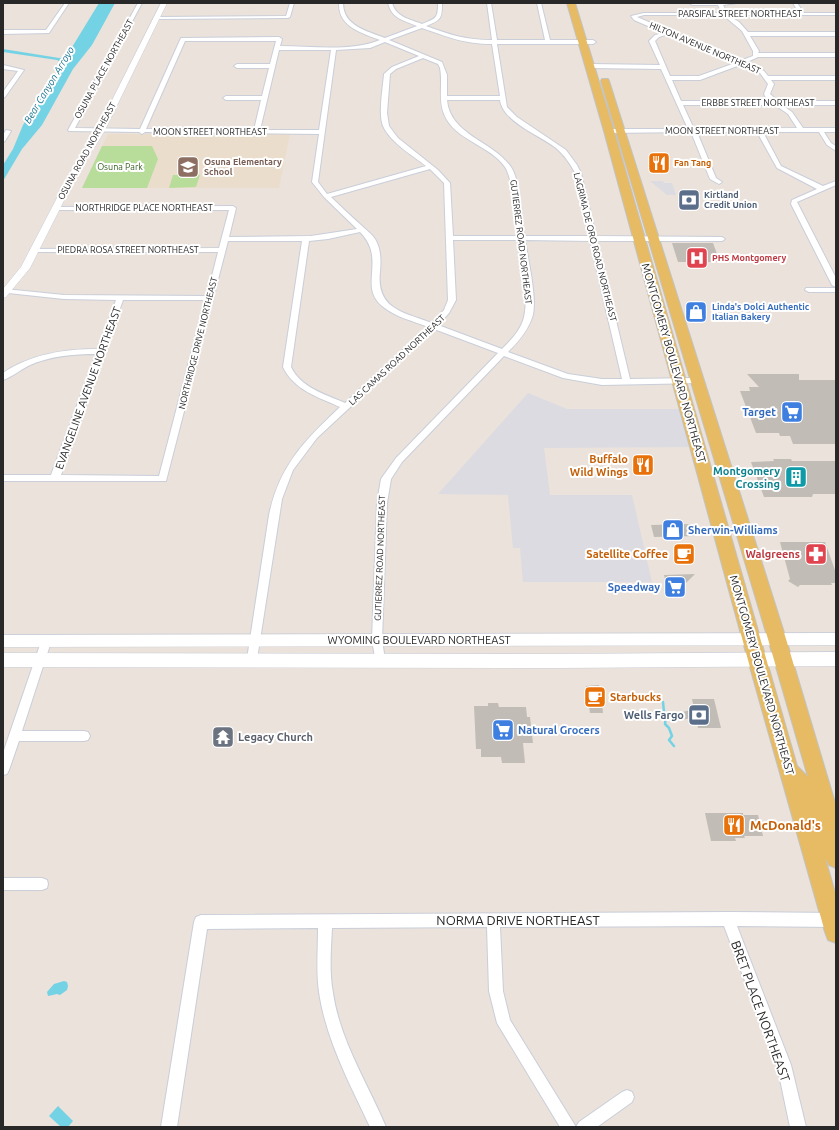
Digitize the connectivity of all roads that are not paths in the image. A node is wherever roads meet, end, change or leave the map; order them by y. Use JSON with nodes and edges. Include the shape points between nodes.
{"nodes":[{"id":1,"x":67,"y":3,"type":"edge"},
{"id":2,"x":140,"y":3,"type":"edge"},
{"id":3,"x":164,"y":3,"type":"edge"},
{"id":4,"x":292,"y":3,"type":"edge"},
{"id":5,"x":341,"y":3,"type":"edge"},
{"id":6,"x":390,"y":3,"type":"edge"},
{"id":7,"x":440,"y":3,"type":"edge"},
{"id":8,"x":489,"y":3,"type":"edge"},
{"id":9,"x":539,"y":3,"type":"edge"},
{"id":10,"x":571,"y":3,"type":"edge"},
{"id":11,"x":736,"y":3,"type":"edge"},
{"id":12,"x":795,"y":3,"type":"edge"},
{"id":13,"x":692,"y":4,"type":"dead end"},
{"id":14,"x":720,"y":4,"type":"junction"},
{"id":15,"x":644,"y":14,"type":"joint"},
{"id":16,"x":725,"y":14,"type":"junction"},
{"id":17,"x":803,"y":14,"type":"junction"},
{"id":18,"x":836,"y":14,"type":"edge"},
{"id":19,"x":157,"y":18,"type":"junction"},
{"id":20,"x":423,"y":26,"type":"junction"},
{"id":21,"x":3,"y":32,"type":"edge"},
{"id":22,"x":668,"y":33,"type":"junction"},
{"id":23,"x":746,"y":34,"type":"junction"},
{"id":24,"x":836,"y":34,"type":"edge"},
{"id":25,"x":592,"y":39,"type":"joint"},
{"id":26,"x":386,"y":40,"type":"junction"},
{"id":27,"x":495,"y":42,"type":"junction"},
{"id":28,"x":548,"y":42,"type":"junction"},
{"id":29,"x":582,"y":42,"type":"junction"},
{"id":30,"x":277,"y":48,"type":"junction"},
{"id":31,"x":334,"y":48,"type":"junction"},
{"id":32,"x":756,"y":55,"type":"junction"},
{"id":33,"x":836,"y":55,"type":"edge"},
{"id":34,"x":424,"y":56,"type":"junction"},
{"id":35,"x":742,"y":63,"type":"junction"},
{"id":36,"x":238,"y":66,"type":"dead end"},
{"id":37,"x":272,"y":66,"type":"junction"},
{"id":38,"x":590,"y":66,"type":"junction"},
{"id":39,"x":3,"y":67,"type":"edge"},
{"id":40,"x":601,"y":67,"type":"junction"},
{"id":41,"x":663,"y":67,"type":"junction"},
{"id":42,"x":668,"y":78,"type":"junction"},
{"id":43,"x":768,"y":78,"type":"junction"},
{"id":44,"x":836,"y":78,"type":"edge"},
{"id":45,"x":3,"y":96,"type":"edge"},
{"id":46,"x":226,"y":98,"type":"dead end"},
{"id":47,"x":264,"y":98,"type":"junction"},
{"id":48,"x":444,"y":98,"type":"junction"},
{"id":49,"x":502,"y":98,"type":"junction"},
{"id":50,"x":679,"y":103,"type":"junction"},
{"id":51,"x":776,"y":103,"type":"junction"},
{"id":52,"x":836,"y":103,"type":"edge"},
{"id":53,"x":801,"y":130,"type":"junction"},
{"id":54,"x":821,"y":130,"type":"junction"},
{"id":55,"x":836,"y":130,"type":"edge"},
{"id":56,"x":6,"y":131,"type":"edge"},
{"id":57,"x":608,"y":131,"type":"junction"},
{"id":58,"x":621,"y":131,"type":"junction"},
{"id":59,"x":692,"y":131,"type":"junction"},
{"id":60,"x":759,"y":131,"type":"junction"},
{"id":61,"x":100,"y":132,"type":"junction"},
{"id":62,"x":142,"y":132,"type":"junction"},
{"id":63,"x":256,"y":132,"type":"junction"},
{"id":64,"x":321,"y":132,"type":"junction"},
{"id":65,"x":3,"y":140,"type":"edge"},
{"id":66,"x":836,"y":149,"type":"edge"},
{"id":67,"x":431,"y":167,"type":"junction"},
{"id":68,"x":719,"y":182,"type":"dead end"},
{"id":69,"x":836,"y":183,"type":"edge"},
{"id":70,"x":823,"y":189,"type":"junction"},
{"id":71,"x":326,"y":196,"type":"junction"},
{"id":72,"x":56,"y":208,"type":"junction"},
{"id":73,"x":233,"y":208,"type":"joint"},
{"id":74,"x":362,"y":230,"type":"junction"},
{"id":75,"x":450,"y":238,"type":"junction"},
{"id":76,"x":522,"y":238,"type":"junction"},
{"id":77,"x":225,"y":239,"type":"junction"},
{"id":78,"x":306,"y":239,"type":"junction"},
{"id":79,"x":594,"y":239,"type":"junction"},
{"id":80,"x":647,"y":239,"type":"junction"},
{"id":81,"x":722,"y":239,"type":"dead end"},
{"id":82,"x":34,"y":250,"type":"junction"},
{"id":83,"x":222,"y":250,"type":"junction"},
{"id":84,"x":836,"y":285,"type":"edge"},
{"id":85,"x":809,"y":290,"type":"dead end"},
{"id":86,"x":836,"y":290,"type":"edge"},
{"id":87,"x":5,"y":293,"type":"edge"},
{"id":88,"x":120,"y":298,"type":"junction"},
{"id":89,"x":209,"y":298,"type":"junction"},
{"id":90,"x":433,"y":326,"type":"junction"},
{"id":91,"x":102,"y":351,"type":"junction"},
{"id":92,"x":503,"y":353,"type":"junction"},
{"id":93,"x":3,"y":377,"type":"edge"},
{"id":94,"x":680,"y":381,"type":"junction"},
{"id":95,"x":697,"y":381,"type":"junction"},
{"id":96,"x":627,"y":382,"type":"junction"},
{"id":97,"x":346,"y":407,"type":"junction"},
{"id":98,"x":3,"y":478,"type":"edge"},
{"id":99,"x":55,"y":478,"type":"junction"},
{"id":100,"x":777,"y":639,"type":"junction"},
{"id":101,"x":377,"y":640,"type":"junction"},
{"id":102,"x":752,"y":640,"type":"junction"},
{"id":103,"x":836,"y":640,"type":"edge"},
{"id":104,"x":255,"y":641,"type":"junction"},
{"id":105,"x":3,"y":642,"type":"edge"},
{"id":106,"x":46,"y":642,"type":"junction"},
{"id":107,"x":836,"y":659,"type":"edge"},
{"id":108,"x":3,"y":660,"type":"edge"},
{"id":109,"x":40,"y":660,"type":"junction"},
{"id":110,"x":252,"y":660,"type":"junction"},
{"id":111,"x":380,"y":660,"type":"junction"},
{"id":112,"x":757,"y":660,"type":"junction"},
{"id":113,"x":783,"y":660,"type":"junction"},
{"id":114,"x":14,"y":736,"type":"junction"},
{"id":115,"x":84,"y":736,"type":"dead end"},
{"id":116,"x":788,"y":767,"type":"junction"},
{"id":117,"x":3,"y":770,"type":"edge"},
{"id":118,"x":836,"y":839,"type":"edge"},
{"id":119,"x":836,"y":858,"type":"edge"},
{"id":120,"x":3,"y":884,"type":"edge"},
{"id":121,"x":42,"y":884,"type":"dead end"},
{"id":122,"x":729,"y":919,"type":"junction"},
{"id":123,"x":493,"y":920,"type":"junction"},
{"id":124,"x":325,"y":921,"type":"junction"},
{"id":125,"x":835,"y":924,"type":"edge"},
{"id":126,"x":626,"y":1097,"type":"dead end"},
{"id":127,"x":169,"y":1127,"type":"edge"},
{"id":128,"x":378,"y":1127,"type":"edge"},
{"id":129,"x":569,"y":1127,"type":"edge"},
{"id":130,"x":584,"y":1127,"type":"edge"},
{"id":131,"x":798,"y":1127,"type":"edge"}],
"edges":[{"from":1,"to":21,"type":"street","via":[[45,35]]},
{"from":2,"to":61,"type":"street","name":"OSUNA PLACE NORTHEAST","via":[[71,129]]},
{"from":3,"to":19,"type":"street","name":"OSUNA ROAD NORTHEAST"},
{"from":4,"to":19,"type":"street","via":[[288,18]]},
{"from":5,"to":26,"type":"street","name":"GUTIERREZ ROAD NORTHEAST","via":[[341,14],[355,28]]},
{"from":6,"to":20,"type":"street","via":[[391,10],[396,15]]},
{"from":7,"to":20,"type":"street","via":[[440,17]]},
{"from":8,"to":27,"type":"street","name":"LAGRIMA DE ORO ROAD NORTHEAST"},
{"from":9,"to":28,"type":"street"},
{"from":10,"to":29,"type":"main road","name":"MONTGOMERY BOULEVARD NORTHEAST"},
{"from":11,"to":14,"type":"street"},
{"from":12,"to":17,"type":"street"},
{"from":13,"to":14,"type":"street"},
{"from":14,"to":16,"type":"street"},
{"from":15,"to":16,"type":"street","name":"PARSIFAL STREET NORTHEAST"},
{"from":15,"to":22,"type":"street","name":"HILTON AVENUE NORTHEAST","via":[[633,16]]},
{"from":16,"to":17,"type":"street","name":"PARSIFAL STREET NORTHEAST"},
{"from":16,"to":23,"type":"street"},
{"from":17,"to":18,"type":"street","name":"PARSIFAL STREET NORTHEAST"},
{"from":19,"to":61,"type":"street","name":"OSUNA ROAD NORTHEAST"},
{"from":20,"to":26,"type":"street"},
{"from":20,"to":27,"type":"street","via":[[464,40]]},
{"from":22,"to":35,"type":"street","name":"HILTON AVENUE NORTHEAST"},
{"from":22,"to":41,"type":"street","via":[[657,36],[652,41]]},
{"from":23,"to":24,"type":"street"},
{"from":23,"to":32,"type":"street"},
{"from":25,"to":29,"type":"street"},
{"from":25,"to":40,"type":"main road","name":"MONTGOMERY BOULEVARD NORTHEAST"},
{"from":26,"to":31,"type":"street","via":[[361,47]]},
{"from":26,"to":34,"type":"street","name":"GUTIERREZ ROAD NORTHEAST"},
{"from":27,"to":28,"type":"street"},
{"from":27,"to":49,"type":"street","name":"LAGRIMA DE ORO ROAD NORTHEAST"},
{"from":28,"to":29,"type":"street"},
{"from":29,"to":38,"type":"main road","name":"MONTGOMERY BOULEVARD NORTHEAST"},
{"from":30,"to":31,"type":"street"},
{"from":30,"to":37,"type":"street"},
{"from":30,"to":62,"type":"street","via":[[279,39],[182,39]]},
{"from":31,"to":64,"type":"street"},
{"from":32,"to":33,"type":"street"},
{"from":32,"to":35,"type":"street"},
{"from":34,"to":48,"type":"street","name":"GUTIERREZ ROAD NORTHEAST","via":[[442,66]]},
{"from":34,"to":67,"type":"street","name":"LAS CAMAS ROAD NORTHEAST","via":[[394,68],[387,74],[385,119],[396,139]]},
{"from":35,"to":42,"type":"street","via":[[700,78]]},
{"from":35,"to":43,"type":"street","name":"HILTON AVENUE NORTHEAST","via":[[757,69]]},
{"from":36,"to":37,"type":"street"},
{"from":37,"to":47,"type":"street"},
{"from":38,"to":40,"type":"street"},
{"from":38,"to":57,"type":"main road","name":"MONTGOMERY BOULEVARD NORTHEAST"},
{"from":39,"to":45,"type":"street","via":[[21,70]]},
{"from":40,"to":41,"type":"street"},
{"from":40,"to":58,"type":"main road","name":"MONTGOMERY BOULEVARD NORTHEAST"},
{"from":41,"to":42,"type":"street"},
{"from":42,"to":50,"type":"street"},
{"from":43,"to":44,"type":"street"},
{"from":43,"to":51,"type":"street","name":"HILTON AVENUE NORTHEAST","via":[[770,84],[767,94]]},
{"from":46,"to":47,"type":"street"},
{"from":47,"to":63,"type":"street"},
{"from":48,"to":49,"type":"street"},
{"from":48,"to":76,"type":"street","name":"GUTIERREZ ROAD NORTHEAST","via":[[445,109],[454,124],[510,168]]},
{"from":49,"to":79,"type":"street","name":"LAGRIMA DE ORO ROAD NORTHEAST","via":[[510,116],[554,144],[572,160],[578,173]]},
{"from":50,"to":51,"type":"street","name":"ERBBE STREET NORTHEAST"},
{"from":50,"to":59,"type":"street"},
{"from":51,"to":52,"type":"street","name":"ERBBE STREET NORTHEAST"},
{"from":51,"to":53,"type":"street","name":"HILTON AVENUE NORTHEAST","via":[[790,113]]},
{"from":53,"to":54,"type":"street","name":"MOON STREET NORTHEAST"},
{"from":53,"to":60,"type":"street","name":"MOON STREET NORTHEAST"},
{"from":54,"to":55,"type":"street","name":"MOON STREET NORTHEAST"},
{"from":54,"to":66,"type":"street","via":[[829,144]]},
{"from":56,"to":65,"type":"street"},
{"from":57,"to":58,"type":"street","name":"MOON STREET NORTHEAST"},
{"from":57,"to":80,"type":"main road","name":"MONTGOMERY BOULEVARD NORTHEAST"},
{"from":58,"to":59,"type":"street","name":"MOON STREET NORTHEAST"},
{"from":58,"to":80,"type":"main road","name":"MONTGOMERY BOULEVARD NORTHEAST"},
{"from":59,"to":60,"type":"street","name":"MOON STREET NORTHEAST"},
{"from":59,"to":68,"type":"street","via":[[713,179]]},
{"from":60,"to":70,"type":"street","via":[[779,167]]},
{"from":61,"to":62,"type":"street","name":"MOON STREET NORTHEAST"},
{"from":61,"to":72,"type":"street","name":"OSUNA ROAD NORTHEAST","via":[[75,171]]},
{"from":62,"to":63,"type":"street","name":"MOON STREET NORTHEAST"},
{"from":63,"to":64,"type":"street","name":"MOON STREET NORTHEAST"},
{"from":64,"to":71,"type":"street","via":[[315,182]]},
{"from":67,"to":71,"type":"street"},
{"from":67,"to":75,"type":"street","name":"LAS CAMAS ROAD NORTHEAST","via":[[447,184]]},
{"from":69,"to":70,"type":"street"},
{"from":70,"to":84,"type":"street","via":[[794,201],[794,204]]},
{"from":71,"to":74,"type":"street"},
{"from":72,"to":73,"type":"street","name":"NORTHRIDGE PLACE NORTHEAST"},
{"from":72,"to":82,"type":"street","name":"OSUNA ROAD NORTHEAST"},
{"from":73,"to":77,"type":"street","name":"NORTHRIDGE DRIVE NORTHEAST"},
{"from":74,"to":78,"type":"street","via":[[337,237]]},
{"from":74,"to":90,"type":"street","via":[[371,239],[376,251],[375,288],[378,299],[396,312]]},
{"from":75,"to":76,"type":"street"},
{"from":75,"to":90,"type":"street","name":"LAS CAMAS ROAD NORTHEAST","via":[[451,306]]},
{"from":76,"to":79,"type":"street"},
{"from":76,"to":92,"type":"street","name":"GUTIERREZ ROAD NORTHEAST","via":[[530,311],[522,332]]},
{"from":77,"to":78,"type":"street"},
{"from":77,"to":83,"type":"street","name":"NORTHRIDGE DRIVE NORTHEAST"},
{"from":78,"to":97,"type":"street","via":[[287,367],[292,379]]},
{"from":79,"to":80,"type":"street"},
{"from":79,"to":96,"type":"street","name":"LAGRIMA DE ORO ROAD NORTHEAST"},
{"from":80,"to":81,"type":"street"},
{"from":80,"to":94,"type":"main road","name":"MONTGOMERY BOULEVARD NORTHEAST"},
{"from":80,"to":95,"type":"main road","name":"MONTGOMERY BOULEVARD NORTHEAST"},
{"from":82,"to":83,"type":"street","name":"PIEDRA ROSA STREET NORTHEAST"},
{"from":82,"to":87,"type":"street","name":"OSUNA ROAD NORTHEAST","via":[[25,268]]},
{"from":83,"to":89,"type":"street","name":"NORTHRIDGE DRIVE NORTHEAST"},
{"from":85,"to":86,"type":"street"},
{"from":87,"to":88,"type":"street"},
{"from":88,"to":89,"type":"street"},
{"from":88,"to":91,"type":"street","name":"EVANGELINE AVENUE NORTHEAST"},
{"from":89,"to":99,"type":"street","name":"NORTHRIDGE DRIVE NORTHEAST","via":[[163,479]]},
{"from":90,"to":92,"type":"street"},
{"from":90,"to":97,"type":"street","name":"LAS CAMAS ROAD NORTHEAST"},
{"from":91,"to":93,"type":"street","via":[[62,352],[20,366]]},
{"from":91,"to":99,"type":"street","name":"EVANGELINE AVENUE NORTHEAST"},
{"from":92,"to":96,"type":"street","via":[[566,376],[602,382]]},
{"from":92,"to":101,"type":"street","name":"GUTIERREZ ROAD NORTHEAST","via":[[399,460],[386,479],[382,503]]},
{"from":94,"to":95,"type":"street"},
{"from":94,"to":96,"type":"street"},
{"from":94,"to":102,"type":"main road","name":"MONTGOMERY BOULEVARD NORTHEAST"},
{"from":95,"to":100,"type":"main road","name":"MONTGOMERY BOULEVARD NORTHEAST"},
{"from":97,"to":104,"type":"street","name":"LAS CAMAS ROAD NORTHEAST","via":[[306,446],[283,482],[274,515]]},
{"from":98,"to":99,"type":"street"},
{"from":100,"to":102,"type":"main road","name":"WYOMING BOULEVARD NORTHEAST"},
{"from":100,"to":103,"type":"main road","name":"WYOMING BOULEVARD NORTHEAST"},
{"from":100,"to":113,"type":"main road","name":"MONTGOMERY BOULEVARD NORTHEAST"},
{"from":101,"to":102,"type":"main road","name":"WYOMING BOULEVARD NORTHEAST"},
{"from":101,"to":104,"type":"main road","name":"WYOMING BOULEVARD NORTHEAST"},
{"from":101,"to":111,"type":"street","name":"GUTIERREZ ROAD NORTHEAST"},
{"from":102,"to":112,"type":"main road","name":"MONTGOMERY BOULEVARD NORTHEAST"},
{"from":104,"to":106,"type":"main road","name":"WYOMING BOULEVARD NORTHEAST"},
{"from":104,"to":110,"type":"street","name":"LAS CAMAS ROAD NORTHEAST"},
{"from":105,"to":106,"type":"main road","name":"WYOMING BOULEVARD NORTHEAST"},
{"from":106,"to":109,"type":"street"},
{"from":107,"to":113,"type":"main road","name":"WYOMING BOULEVARD NORTHEAST"},
{"from":108,"to":109,"type":"main road","name":"WYOMING BOULEVARD NORTHEAST"},
{"from":109,"to":110,"type":"main road","name":"WYOMING BOULEVARD NORTHEAST"},
{"from":109,"to":114,"type":"street"},
{"from":110,"to":111,"type":"main road","name":"WYOMING BOULEVARD NORTHEAST"},
{"from":111,"to":112,"type":"main road","name":"WYOMING BOULEVARD NORTHEAST"},
{"from":112,"to":113,"type":"main road","name":"WYOMING BOULEVARD NORTHEAST"},
{"from":112,"to":116,"type":"main road","name":"MONTGOMERY BOULEVARD NORTHEAST"},
{"from":113,"to":118,"type":"main road","name":"MONTGOMERY BOULEVARD NORTHEAST"},
{"from":114,"to":115,"type":"street"},
{"from":114,"to":117,"type":"street"},
{"from":116,"to":119,"type":"main road","via":[[809,793],[819,826]]},
{"from":116,"to":125,"type":"main road","name":"MONTGOMERY BOULEVARD NORTHEAST"},
{"from":120,"to":121,"type":"street"},
{"from":122,"to":123,"type":"street","name":"NORMA DRIVE NORTHEAST"},
{"from":122,"to":125,"type":"street","name":"NORMA DRIVE NORTHEAST"},
{"from":122,"to":131,"type":"street","name":"BRET PLACE NORTHEAST","via":[[732,933],[784,1065]]},
{"from":123,"to":124,"type":"street","name":"NORMA DRIVE NORTHEAST"},
{"from":123,"to":129,"type":"street","via":[[496,991],[504,1023]]},
{"from":124,"to":127,"type":"street","name":"NORMA DRIVE NORTHEAST","via":[[201,922]]},
{"from":124,"to":128,"type":"street","via":[[326,987],[332,1019],[348,1064]]},
{"from":126,"to":130,"type":"street"}]}
